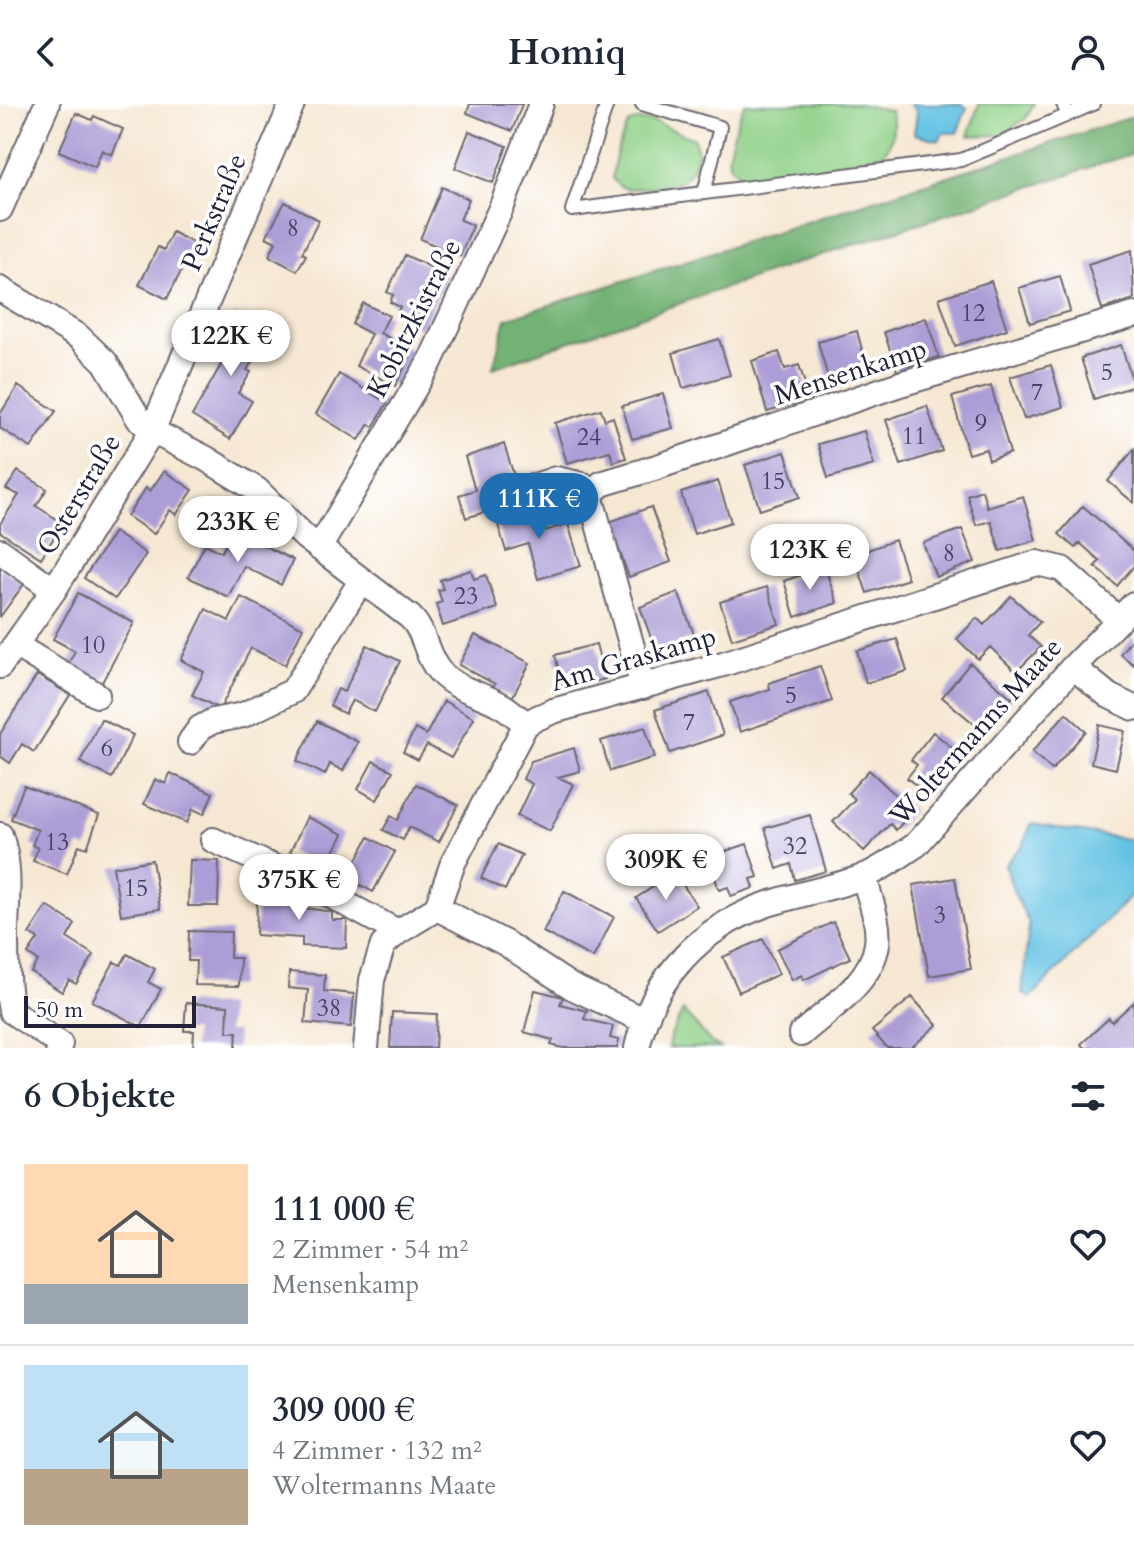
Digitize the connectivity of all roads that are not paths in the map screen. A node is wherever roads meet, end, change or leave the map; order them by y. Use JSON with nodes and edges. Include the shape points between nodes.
{"nodes":[{"id":1,"x":47,"y":104,"type":"edge"},
{"id":2,"x":292,"y":104,"type":"edge"},
{"id":3,"x":541,"y":104,"type":"edge"},
{"id":4,"x":607,"y":104,"type":"edge"},
{"id":5,"x":642,"y":104,"type":"edge"},
{"id":6,"x":1093,"y":104,"type":"edge"},
{"id":7,"x":1066,"y":109,"type":"edge"},
{"id":8,"x":704,"y":193,"type":"junction"},
{"id":9,"x":0,"y":209,"type":"edge"},
{"id":10,"x":0,"y":289,"type":"edge"},
{"id":11,"x":1134,"y":315,"type":"edge"},
{"id":12,"x":152,"y":431,"type":"junction"},
{"id":13,"x":590,"y":495,"type":"junction"},
{"id":14,"x":502,"y":497,"type":"dead end"},
{"id":15,"x":319,"y":548,"type":"junction"},
{"id":16,"x":0,"y":551,"type":"edge"},
{"id":17,"x":361,"y":581,"type":"junction"},
{"id":18,"x":54,"y":590,"type":"junction"},
{"id":19,"x":1126,"y":612,"type":"edge"},
{"id":20,"x":15,"y":645,"type":"junction"},
{"id":21,"x":0,"y":666,"type":"edge"},
{"id":22,"x":1073,"y":667,"type":"junction"},
{"id":23,"x":643,"y":687,"type":"junction"},
{"id":24,"x":97,"y":695,"type":"dead end"},
{"id":25,"x":1134,"y":708,"type":"edge"},
{"id":26,"x":526,"y":724,"type":"junction"},
{"id":27,"x":190,"y":742,"type":"dead end"},
{"id":28,"x":0,"y":835,"type":"edge"},
{"id":29,"x":213,"y":840,"type":"dead end"},
{"id":30,"x":864,"y":876,"type":"junction"},
{"id":31,"x":437,"y":908,"type":"junction"},
{"id":32,"x":398,"y":932,"type":"junction"},
{"id":33,"x":643,"y":1020,"type":"junction"},
{"id":34,"x":801,"y":1034,"type":"dead end"},
{"id":35,"x":58,"y":1048,"type":"edge"},
{"id":36,"x":366,"y":1048,"type":"edge"},
{"id":37,"x":637,"y":1048,"type":"edge"}],
"edges":[{"from":1,"to":9,"type":"street"},
{"from":2,"to":12,"type":"street","name":"Perkstraße"},
{"from":3,"to":15,"type":"street","name":"Kobitzkistraße","via":[[502,206],[430,362]]},
{"from":4,"to":8,"type":"lane","via":[[572,210]]},
{"from":5,"to":8,"type":"lane","via":[[720,127]]},
{"from":6,"to":7,"type":"lane"},
{"from":7,"to":8,"type":"lane","via":[[961,160]]},
{"from":10,"to":12,"type":"street","via":[[79,337],[105,362]]},
{"from":11,"to":13,"type":"street","name":"Mensenkamp","via":[[900,384],[601,484]]},
{"from":12,"to":15,"type":"street","via":[[257,490]]},
{"from":12,"to":18,"type":"street","name":"Osterstraße"},
{"from":13,"to":14,"type":"street","via":[[583,485],[556,479]]},
{"from":13,"to":23,"type":"street"},
{"from":15,"to":17,"type":"street"},
{"from":16,"to":18,"type":"street"},
{"from":17,"to":26,"type":"street","via":[[419,625],[431,658],[446,678],[501,704]]},
{"from":17,"to":27,"type":"street","via":[[293,691],[243,715],[213,721]]},
{"from":18,"to":20,"type":"street","name":"Osterstraße"},
{"from":19,"to":22,"type":"street","name":"Woltermanns Maate"},
{"from":19,"to":23,"type":"street","name":"Am Graskamp","via":[[1062,569],[1037,563]]},
{"from":20,"to":21,"type":"street","name":"Osterstraße"},
{"from":20,"to":24,"type":"street"},
{"from":22,"to":25,"type":"street"},
{"from":22,"to":30,"type":"street","name":"Woltermanns Maate","via":[[916,845]]},
{"from":23,"to":26,"type":"street","name":"Am Graskamp","via":[[553,711]]},
{"from":26,"to":31,"type":"street","name":"Am Graskamp","via":[[453,863]]},
{"from":28,"to":35,"type":"street","via":[[8,877],[11,1011],[60,1044]]},
{"from":29,"to":32,"type":"street"},
{"from":30,"to":33,"type":"street","name":"Woltermanns Maate","via":[[765,905],[719,928],[683,956]]},
{"from":30,"to":34,"type":"street","via":[[876,923],[873,961]]},
{"from":31,"to":32,"type":"street"},
{"from":31,"to":33,"type":"street","via":[[505,943],[572,987]]},
{"from":32,"to":36,"type":"street","via":[[383,945],[372,980]]},
{"from":33,"to":37,"type":"street","name":"Woltermanns Maate"}]}
